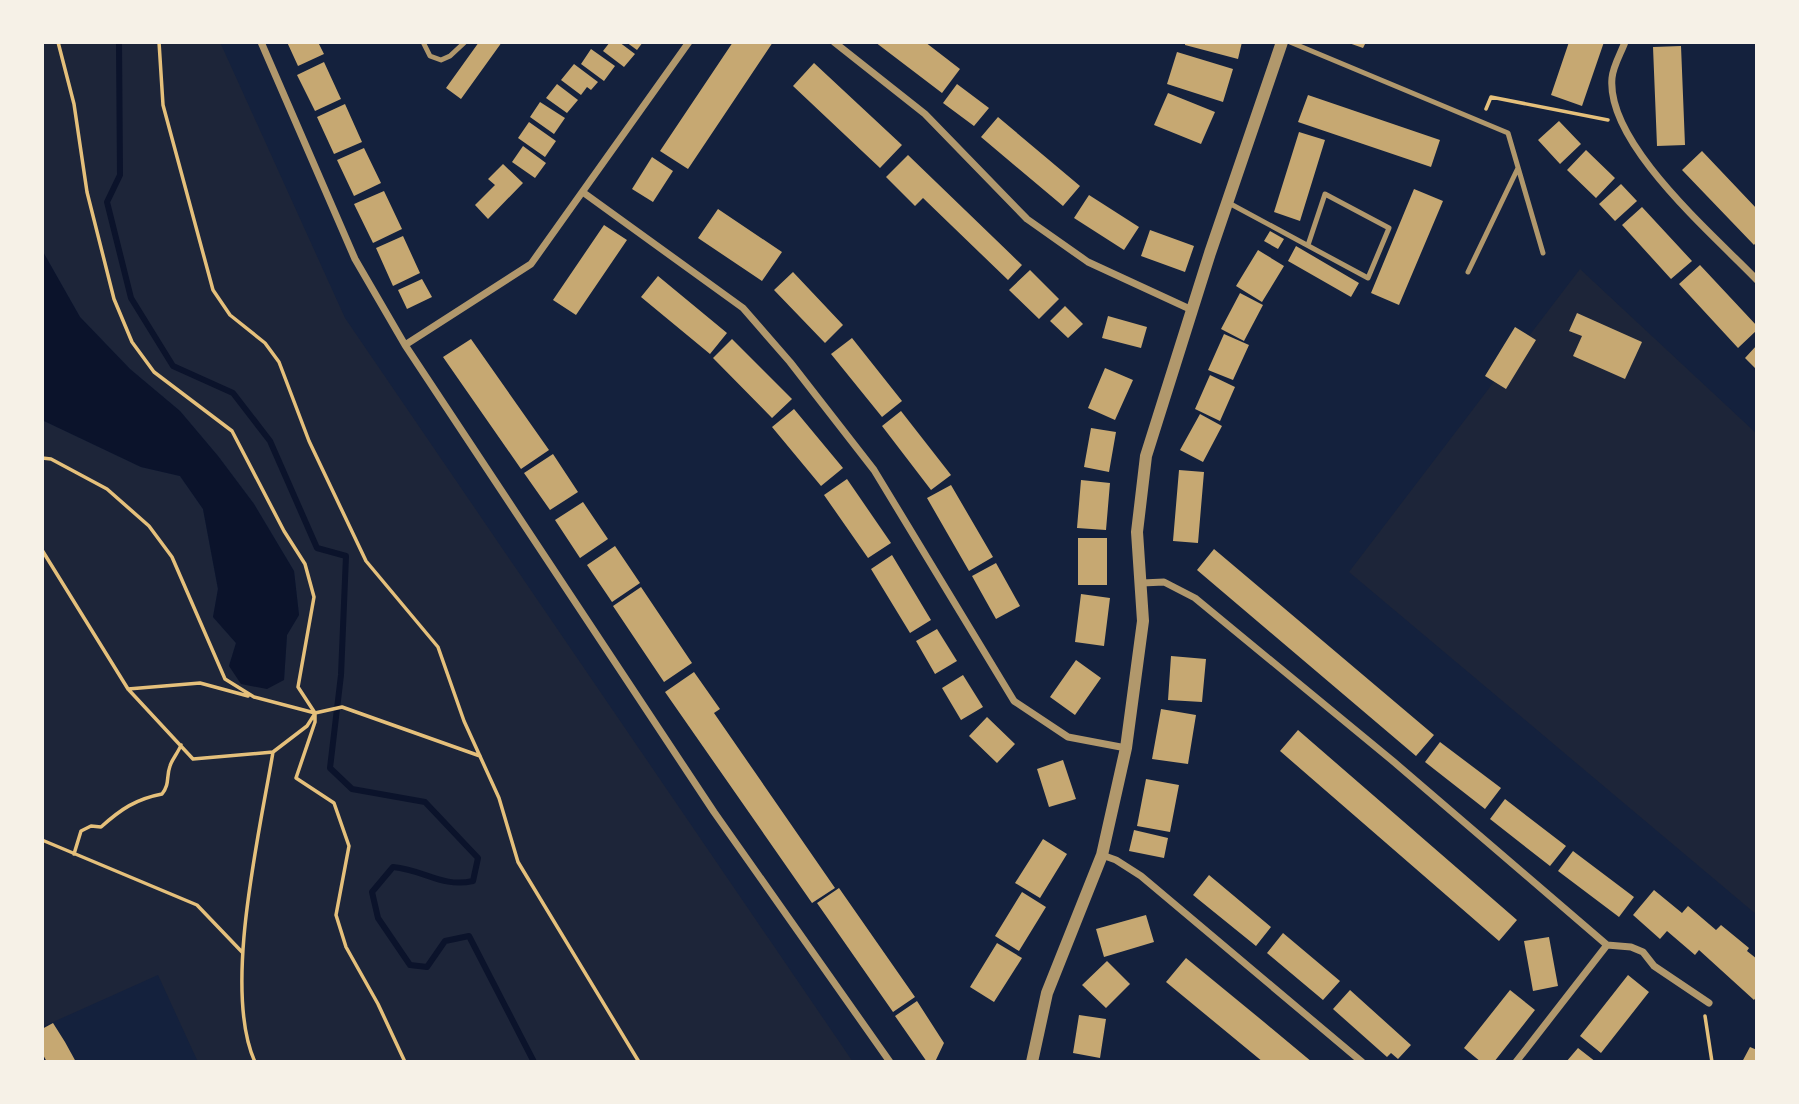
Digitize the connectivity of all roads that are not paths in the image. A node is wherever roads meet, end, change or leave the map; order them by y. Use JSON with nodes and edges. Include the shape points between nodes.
{"nodes":[{"id":1,"x":261,"y":42,"type":"edge"},
{"id":2,"x":423,"y":42,"type":"edge"},
{"id":3,"x":465,"y":42,"type":"edge"},
{"id":4,"x":689,"y":42,"type":"edge"},
{"id":5,"x":834,"y":42,"type":"edge"},
{"id":6,"x":1282,"y":42,"type":"edge"},
{"id":7,"x":1290,"y":42,"type":"edge"},
{"id":8,"x":1625,"y":42,"type":"edge"},
{"id":9,"x":1518,"y":168,"type":"junction"},
{"id":10,"x":584,"y":193,"type":"junction"},
{"id":11,"x":1227,"y":202,"type":"junction"},
{"id":12,"x":1308,"y":245,"type":"junction"},
{"id":13,"x":1543,"y":253,"type":"dead end"},
{"id":14,"x":1468,"y":272,"type":"dead end"},
{"id":15,"x":1757,"y":280,"type":"edge"},
{"id":16,"x":1192,"y":310,"type":"junction"},
{"id":17,"x":405,"y":345,"type":"junction"},
{"id":18,"x":1142,"y":583,"type":"junction"},
{"id":19,"x":1126,"y":748,"type":"junction"},
{"id":20,"x":1102,"y":855,"type":"junction"},
{"id":21,"x":1607,"y":945,"type":"junction"},
{"id":22,"x":1709,"y":1003,"type":"dead end"},
{"id":23,"x":890,"y":1062,"type":"edge"},
{"id":24,"x":1032,"y":1062,"type":"edge"},
{"id":25,"x":1362,"y":1062,"type":"edge"},
{"id":26,"x":1516,"y":1062,"type":"edge"}],
"edges":[{"from":1,"to":17,"type":"street","via":[[355,259]]},
{"from":2,"to":3,"type":"lane","via":[[430,56],[442,60]]},
{"from":4,"to":10,"type":"street"},
{"from":5,"to":16,"type":"street","via":[[925,114],[1027,219],[1088,262]]},
{"from":6,"to":11,"type":"street"},
{"from":7,"to":9,"type":"lane","via":[[1507,133]]},
{"from":8,"to":15,"type":"street","via":[[1612,78],[1620,123],[1652,172]]},
{"from":9,"to":13,"type":"lane"},
{"from":9,"to":14,"type":"lane"},
{"from":10,"to":17,"type":"street","via":[[531,264]]},
{"from":10,"to":19,"type":"street","via":[[743,308],[790,362],[874,470],[1014,701],[1068,737]]},
{"from":11,"to":12,"type":"lane"},
{"from":11,"to":16,"type":"street"},
{"from":12,"to":12,"type":"lane","via":[[1325,194],[1389,228],[1368,278]]},
{"from":16,"to":18,"type":"street","via":[[1146,456],[1138,520]]},
{"from":17,"to":23,"type":"street","via":[[714,812]]},
{"from":18,"to":19,"type":"street","via":[[1143,621]]},
{"from":18,"to":21,"type":"street","via":[[1164,582],[1195,598]]},
{"from":19,"to":20,"type":"street"},
{"from":20,"to":24,"type":"street","via":[[1047,993]]},
{"from":20,"to":25,"type":"street","via":[[1141,876]]},
{"from":21,"to":22,"type":"street","via":[[1643,952],[1654,966]]},
{"from":21,"to":26,"type":"street"}]}
